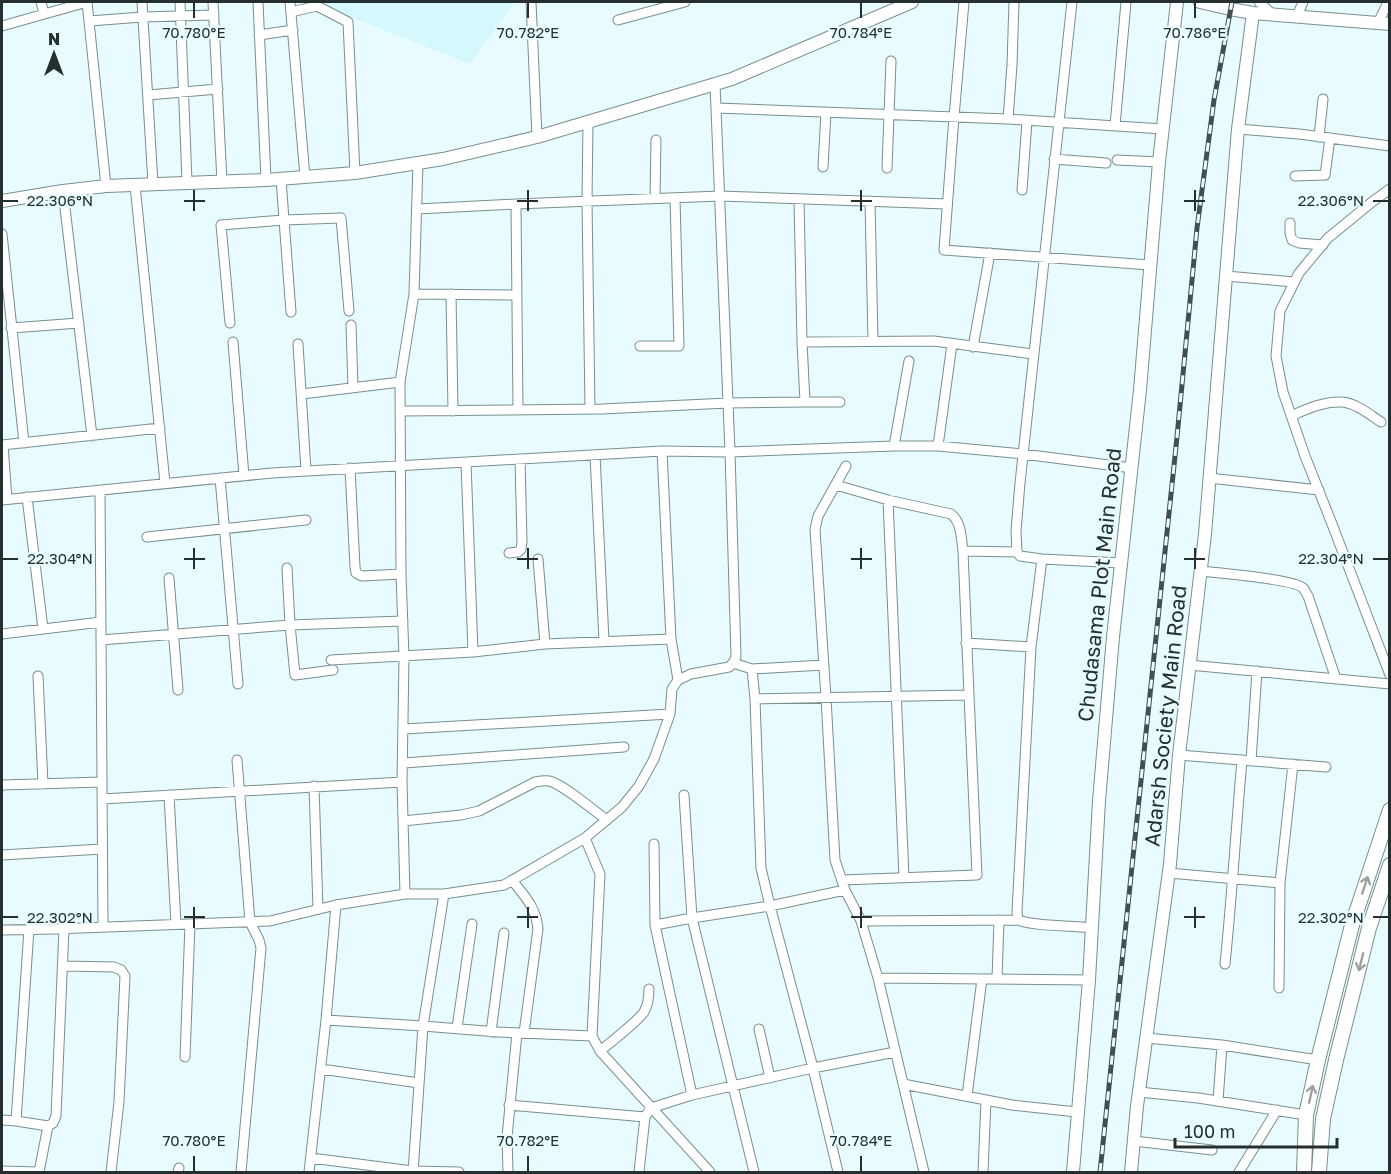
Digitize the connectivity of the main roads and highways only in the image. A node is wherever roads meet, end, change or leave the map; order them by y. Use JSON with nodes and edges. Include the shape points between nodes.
{"nodes":[{"id":1,"x":1389,"y":810,"type":"edge"},
{"id":2,"x":1389,"y":865,"type":"edge"},
{"id":3,"x":1304,"y":1173,"type":"edge"},
{"id":4,"x":1319,"y":1173,"type":"edge"}],
"edges":[{"from":3,"to":1,"type":"main road","one_way":true,"via":[[1306,1115],[1318,1060],[1352,925]]},
{"from":2,"to":4,"type":"main road","one_way":true,"via":[[1336,1060],[1323,1119]]}]}
